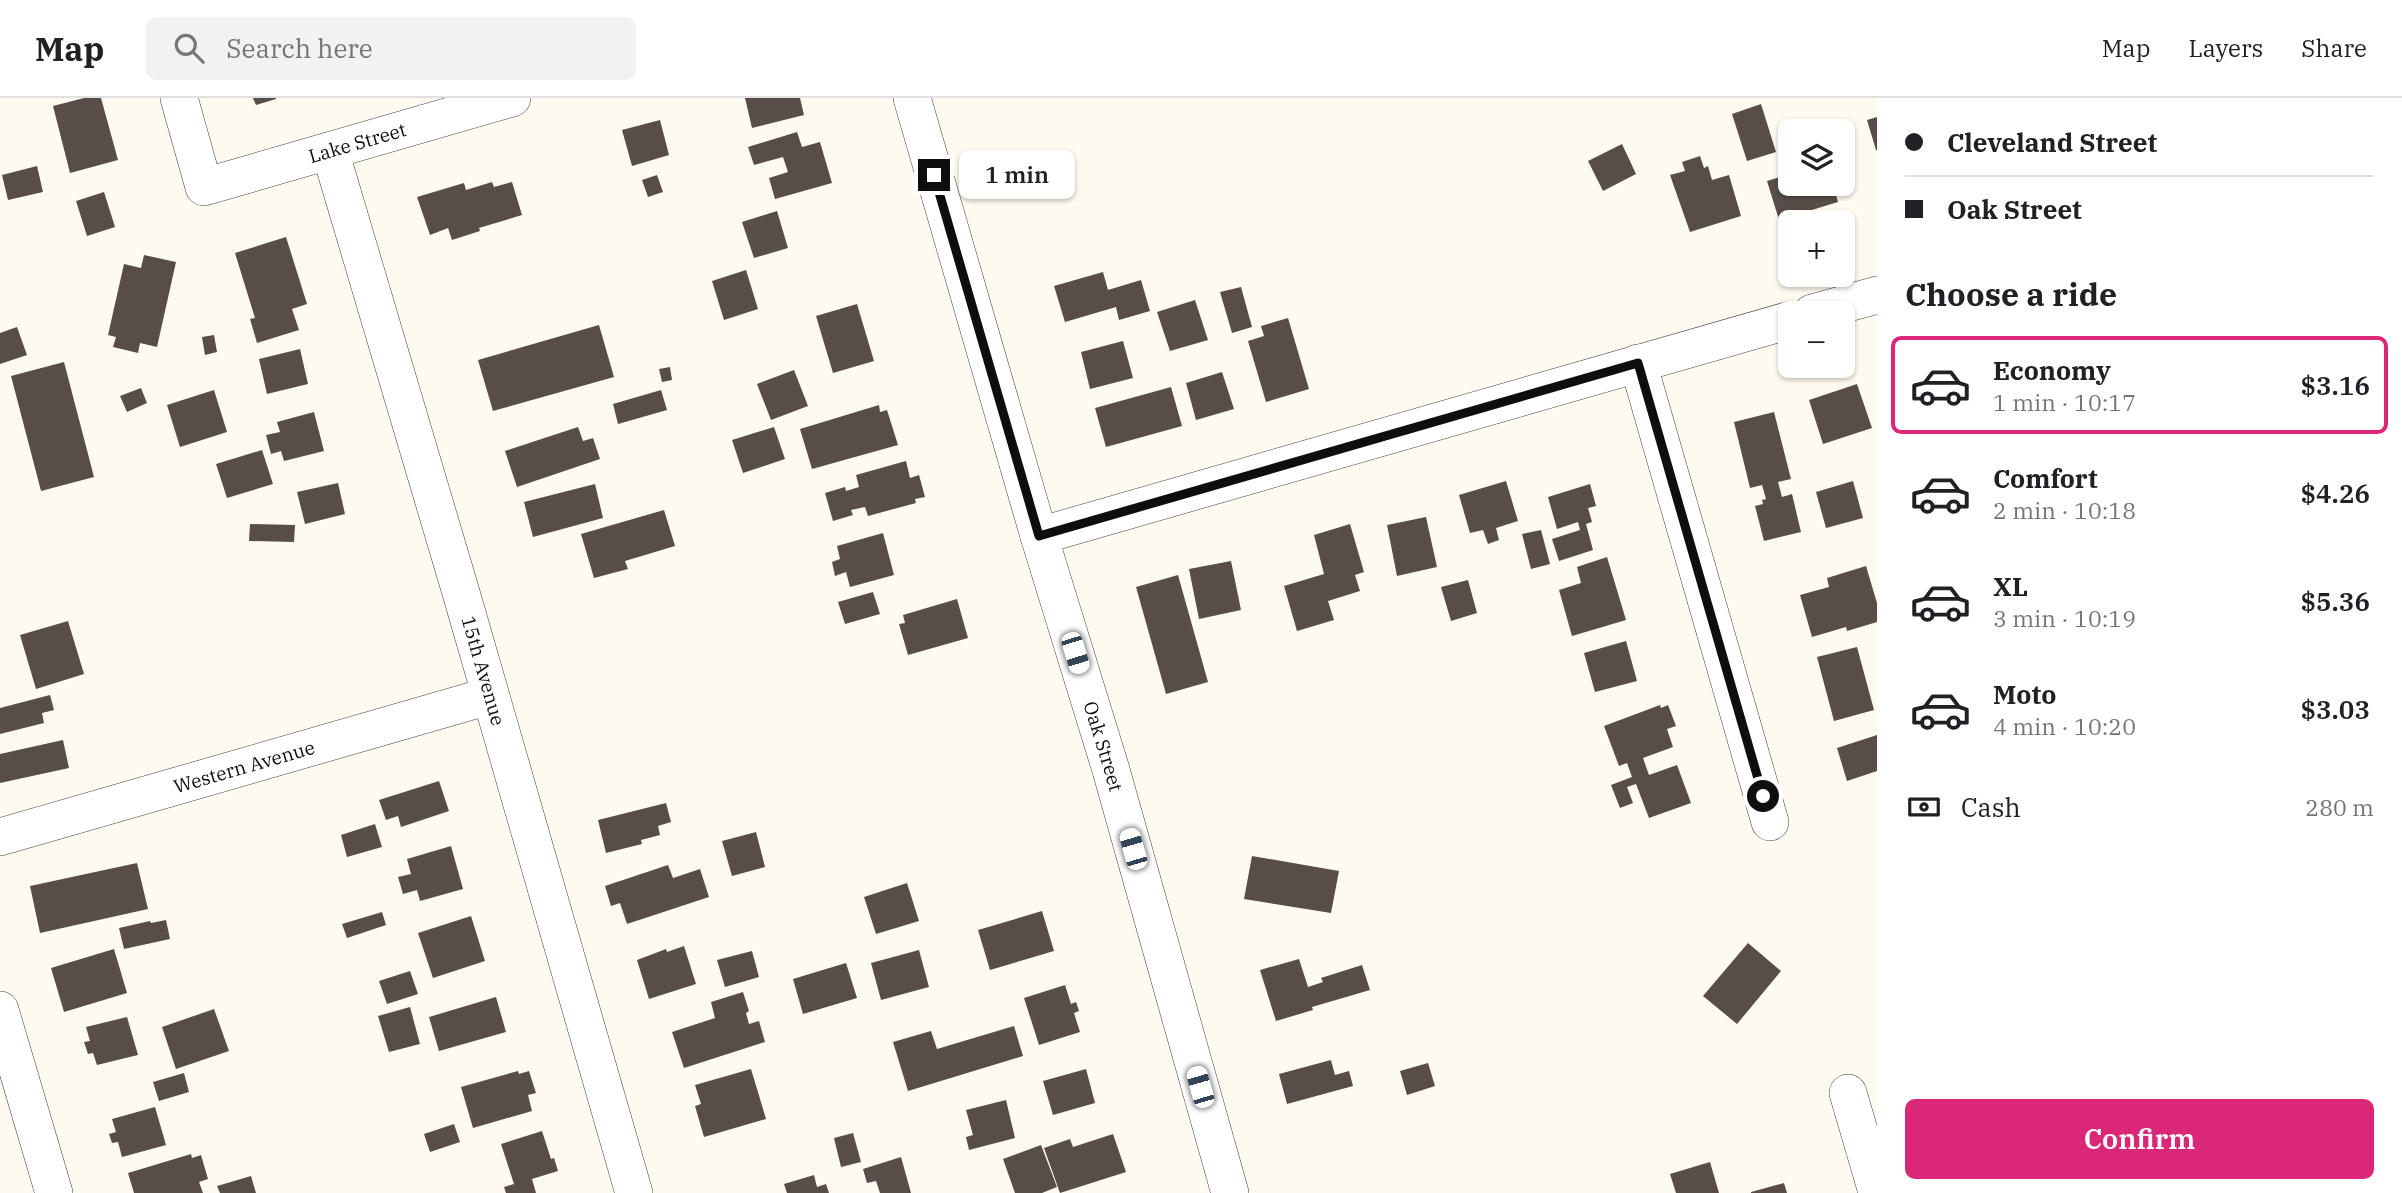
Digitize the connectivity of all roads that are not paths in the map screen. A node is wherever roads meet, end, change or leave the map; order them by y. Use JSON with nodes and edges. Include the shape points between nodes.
{"nodes":[{"id":1,"x":179,"y":98,"type":"edge"},
{"id":2,"x":512,"y":98,"type":"edge"},
{"id":3,"x":912,"y":98,"type":"edge"},
{"id":4,"x":330,"y":151,"type":"junction"},
{"id":5,"x":1877,"y":295,"type":"edge"},
{"id":6,"x":1855,"y":301,"type":"edge"},
{"id":7,"x":1778,"y":323,"type":"edge"},
{"id":8,"x":1638,"y":363,"type":"junction"},
{"id":9,"x":1039,"y":536,"type":"junction"},
{"id":10,"x":489,"y":696,"type":"junction"},
{"id":11,"x":1770,"y":822,"type":"dead end"},
{"id":12,"x":0,"y":837,"type":"edge"},
{"id":13,"x":0,"y":1010,"type":"edge"},
{"id":14,"x":1848,"y":1093,"type":"dead end"},
{"id":15,"x":1877,"y":1192,"type":"edge"},
{"id":16,"x":54,"y":1193,"type":"edge"},
{"id":17,"x":634,"y":1193,"type":"edge"},
{"id":18,"x":1230,"y":1193,"type":"edge"}],
"edges":[{"from":1,"to":4,"type":"street","name":"Lake Street","via":[[204,187]]},
{"from":2,"to":4,"type":"street","name":"Lake Street"},
{"from":3,"to":9,"type":"street","name":"Oak Street"},
{"from":4,"to":10,"type":"street","name":"15th Avenue"},
{"from":5,"to":6,"type":"street"},
{"from":7,"to":8,"type":"street"},
{"from":8,"to":9,"type":"street"},
{"from":8,"to":11,"type":"street"},
{"from":9,"to":18,"type":"street","name":"Oak Street","via":[[1111,770]]},
{"from":10,"to":12,"type":"street","name":"Western Avenue"},
{"from":10,"to":17,"type":"street","name":"15th Avenue"},
{"from":13,"to":16,"type":"street"},
{"from":14,"to":15,"type":"street"}]}
